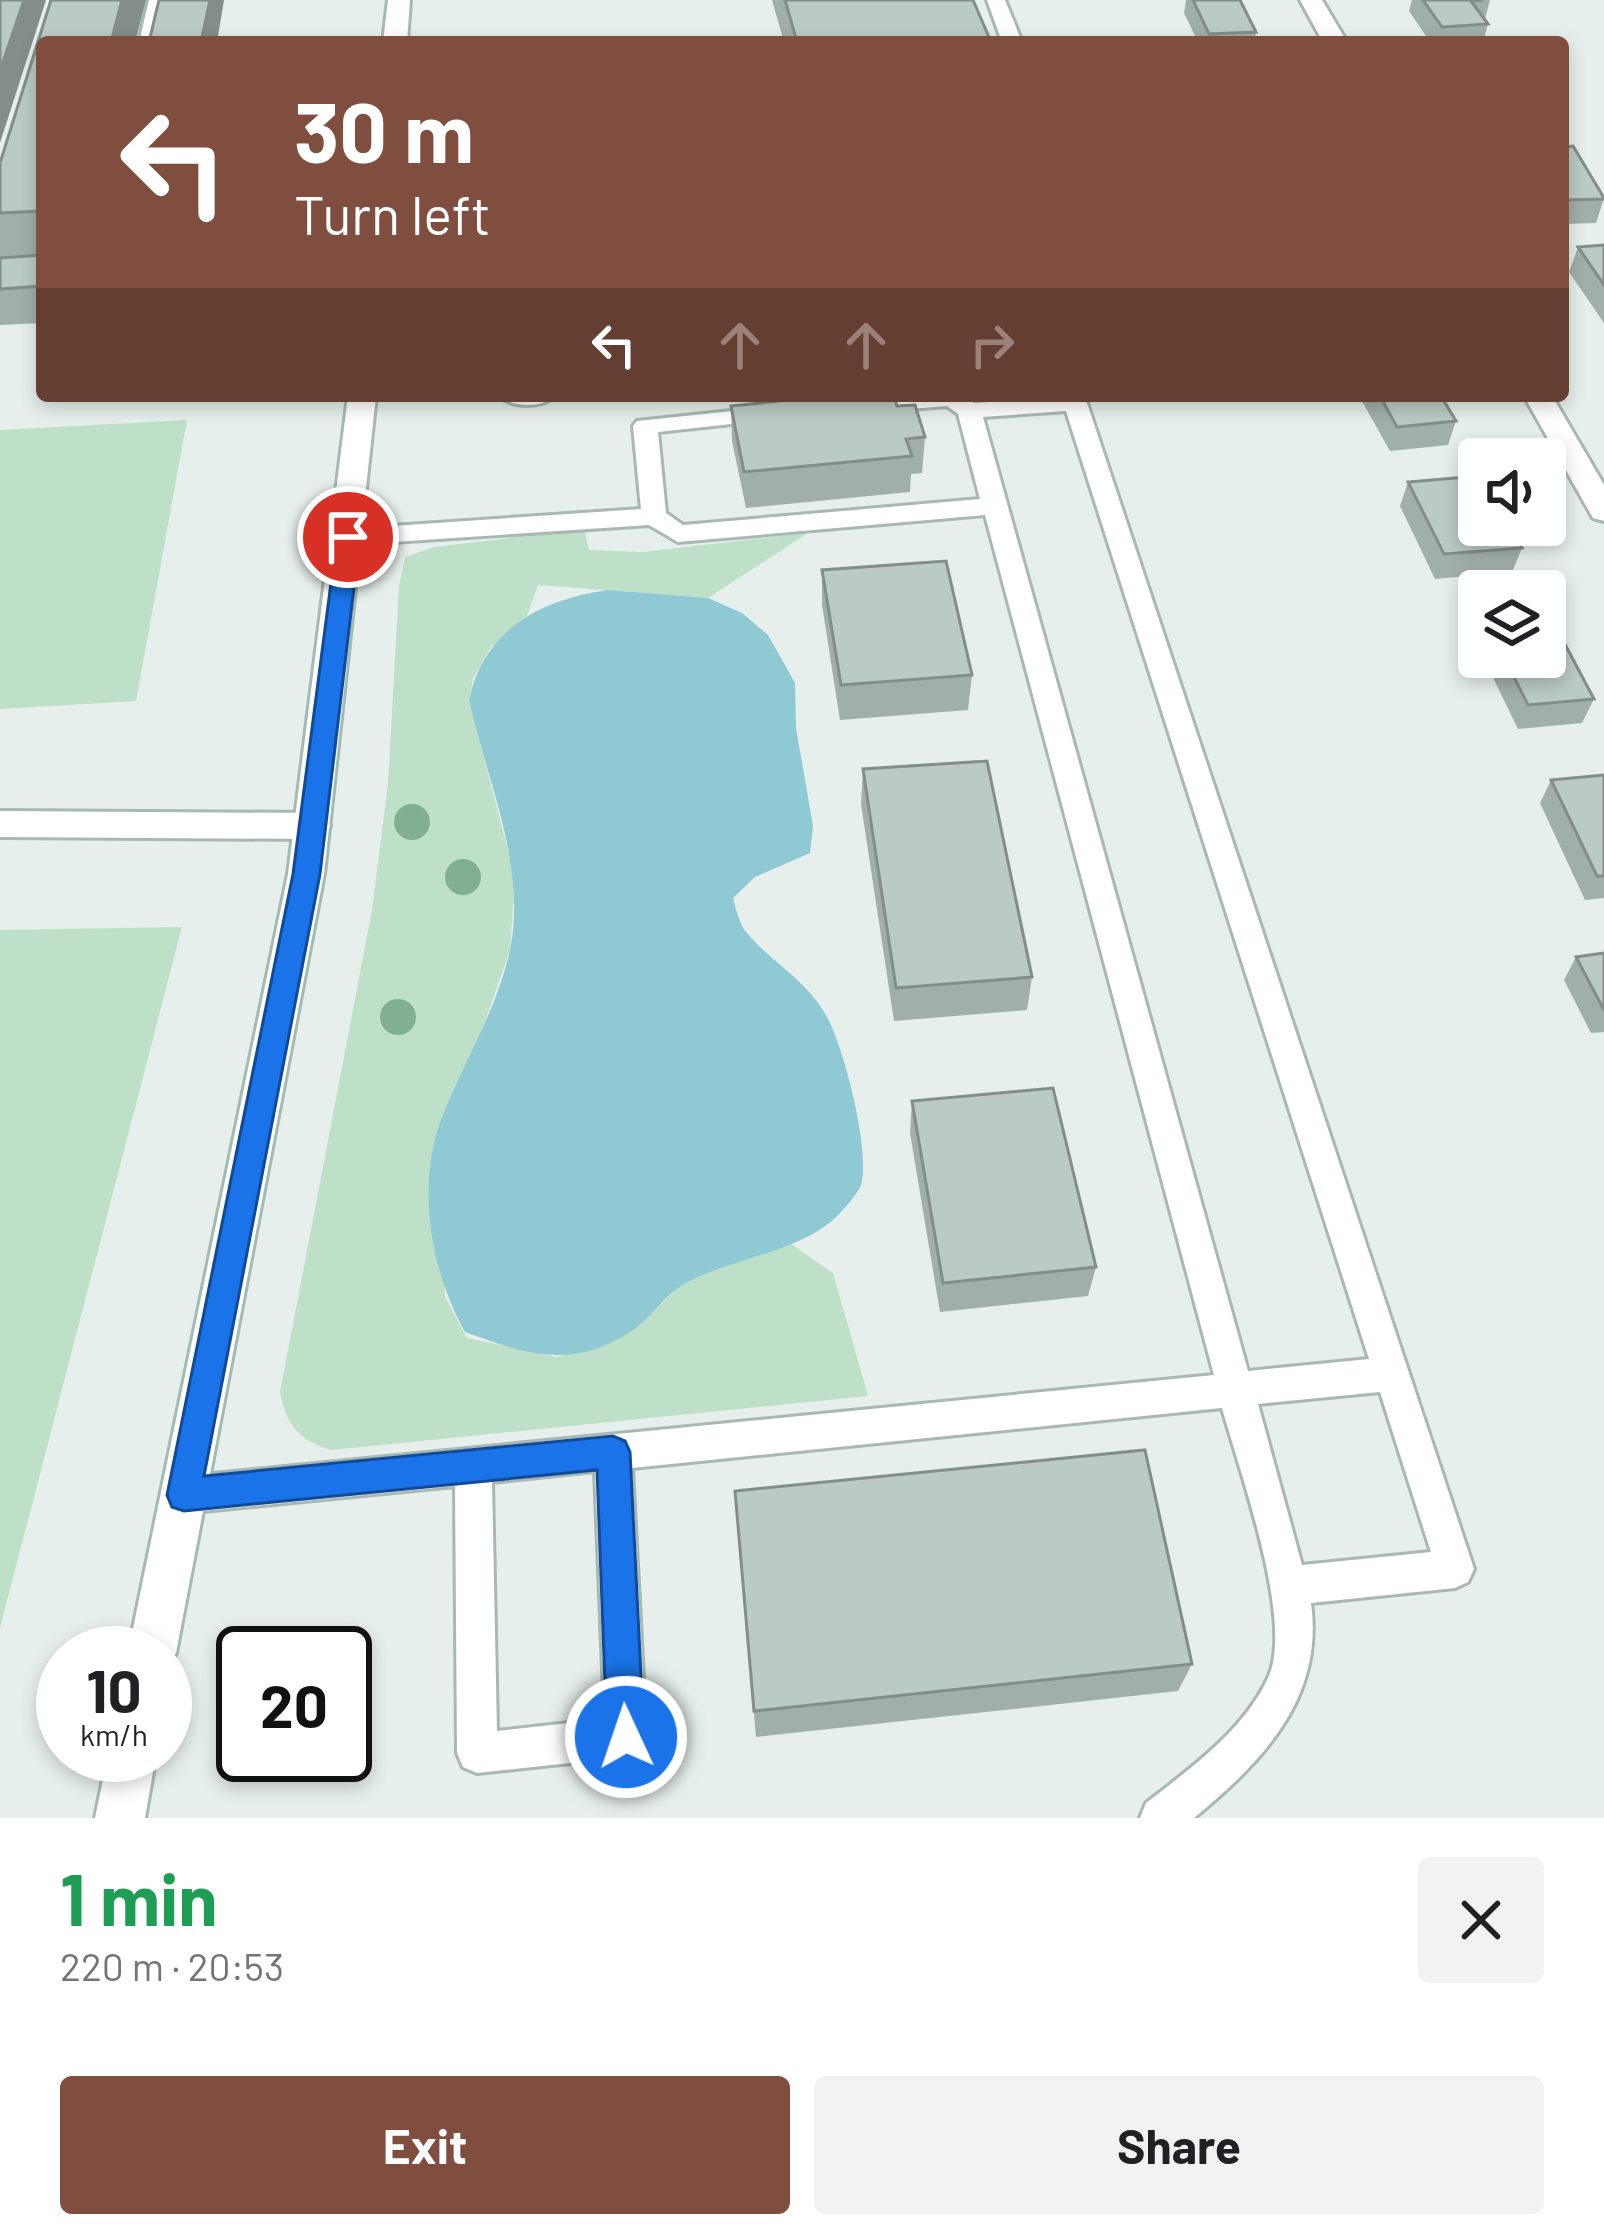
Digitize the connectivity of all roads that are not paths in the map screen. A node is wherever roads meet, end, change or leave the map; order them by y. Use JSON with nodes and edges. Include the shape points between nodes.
{"nodes":[{"id":1,"x":158,"y":0,"type":"edge"},
{"id":2,"x":399,"y":0,"type":"edge"},
{"id":3,"x":996,"y":0,"type":"edge"},
{"id":4,"x":1311,"y":0,"type":"edge"},
{"id":5,"x":150,"y":36,"type":"edge"},
{"id":6,"x":395,"y":36,"type":"edge"},
{"id":7,"x":1010,"y":36,"type":"edge"},
{"id":8,"x":1332,"y":36,"type":"edge"},
{"id":9,"x":361,"y":402,"type":"edge"},
{"id":10,"x":909,"y":402,"type":"edge"},
{"id":11,"x":957,"y":402,"type":"edge"},
{"id":12,"x":1541,"y":402,"type":"edge"},
{"id":13,"x":834,"y":409,"type":"edge"},
{"id":14,"x":969,"y":411,"type":"junction"},
{"id":15,"x":787,"y":413,"type":"edge"},
{"id":16,"x":994,"y":506,"type":"junction"},
{"id":17,"x":1604,"y":511,"type":"edge"},
{"id":18,"x":654,"y":516,"type":"junction"},
{"id":19,"x":348,"y":537,"type":"junction"},
{"id":20,"x":0,"y":824,"type":"edge"},
{"id":21,"x":314,"y":826,"type":"junction"},
{"id":22,"x":1392,"y":1374,"type":"junction"},
{"id":23,"x":1233,"y":1390,"type":"junction"},
{"id":24,"x":613,"y":1452,"type":"junction"},
{"id":25,"x":473,"y":1466,"type":"junction"},
{"id":26,"x":184,"y":1495,"type":"junction"},
{"id":27,"x":1289,"y":1586,"type":"junction"},
{"id":28,"x":157,"y":1626,"type":"edge"},
{"id":29,"x":127,"y":1782,"type":"edge"},
{"id":30,"x":120,"y":1818,"type":"edge"},
{"id":31,"x":1161,"y":1818,"type":"edge"}],
"edges":[{"from":1,"to":5,"type":"lane"},
{"from":2,"to":6,"type":"main road"},
{"from":3,"to":7,"type":"lane"},
{"from":4,"to":8,"type":"main road"},
{"from":9,"to":19,"type":"main road"},
{"from":10,"to":13,"type":"lane"},
{"from":11,"to":14,"type":"lane"},
{"from":12,"to":17,"type":"main road"},
{"from":14,"to":16,"type":"lane"},
{"from":14,"to":22,"type":"lane","via":[[1075,403]]},
{"from":15,"to":18,"type":"lane","via":[[645,426]]},
{"from":16,"to":18,"type":"lane","via":[[678,534]]},
{"from":16,"to":23,"type":"lane"},
{"from":18,"to":19,"type":"lane"},
{"from":19,"to":21,"type":"main road"},
{"from":20,"to":21,"type":"main road"},
{"from":21,"to":26,"type":"main road"},
{"from":22,"to":23,"type":"lane"},
{"from":22,"to":27,"type":"lane","via":[[1455,1569]]},
{"from":23,"to":24,"type":"lane"},
{"from":23,"to":27,"type":"lane"},
{"from":24,"to":25,"type":"lane"},
{"from":24,"to":25,"type":"lane","via":[[626,1737],[477,1753]]},
{"from":25,"to":26,"type":"lane"},
{"from":26,"to":28,"type":"main road"},
{"from":27,"to":31,"type":"lane","via":[[1296,1624],[1290,1674],[1260,1724],[1206,1784]]},
{"from":29,"to":30,"type":"main road"}]}
